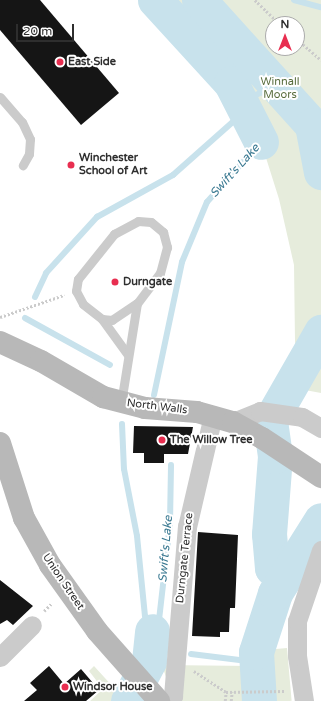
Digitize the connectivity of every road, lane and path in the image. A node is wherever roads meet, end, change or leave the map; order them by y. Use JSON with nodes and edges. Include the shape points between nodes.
{"nodes":[{"id":1,"x":255,"y":0,"type":"edge"},
{"id":2,"x":272,"y":16,"type":"edge"},
{"id":3,"x":305,"y":46,"type":"edge"},
{"id":4,"x":321,"y":60,"type":"edge"},
{"id":5,"x":0,"y":97,"type":"edge"},
{"id":6,"x":23,"y":165,"type":"dead end"},
{"id":7,"x":76,"y":291,"type":"junction"},
{"id":8,"x":137,"y":303,"type":"junction"},
{"id":9,"x":0,"y":317,"type":"edge"},
{"id":10,"x":102,"y":319,"type":"junction"},
{"id":11,"x":0,"y":342,"type":"edge"},
{"id":12,"x":128,"y":355,"type":"junction"},
{"id":13,"x":0,"y":358,"type":"edge"},
{"id":14,"x":41,"y":361,"type":"junction"},
{"id":15,"x":121,"y":402,"type":"junction"},
{"id":16,"x":212,"y":415,"type":"junction"},
{"id":17,"x":233,"y":422,"type":"junction"},
{"id":18,"x":321,"y":428,"type":"edge"},
{"id":19,"x":0,"y":443,"type":"edge"},
{"id":20,"x":321,"y":477,"type":"edge"},
{"id":21,"x":321,"y":550,"type":"edge"},
{"id":22,"x":66,"y":588,"type":"junction"},
{"id":23,"x":32,"y":624,"type":"joint"},
{"id":24,"x":0,"y":657,"type":"edge"},
{"id":25,"x":196,"y":671,"type":"dead end"},
{"id":26,"x":267,"y":691,"type":"dead end"},
{"id":27,"x":226,"y":692,"type":"junction"},
{"id":28,"x":232,"y":692,"type":"junction"},
{"id":29,"x":159,"y":697,"type":"edge"},
{"id":30,"x":225,"y":701,"type":"edge"},
{"id":31,"x":231,"y":701,"type":"edge"},
{"id":32,"x":304,"y":701,"type":"edge"}],
"edges":[{"from":1,"to":2,"type":"path"},
{"from":3,"to":4,"type":"path"},
{"from":5,"to":6,"type":"lane","via":[[22,122],[30,139]]},
{"from":7,"to":8,"type":"lane","via":[[78,278],[114,234],[138,221],[151,222],[162,232],[167,247],[160,273]]},
{"from":7,"to":9,"type":"path"},
{"from":7,"to":10,"type":"lane","via":[[83,304]]},
{"from":8,"to":10,"type":"lane","via":[[112,320]]},
{"from":8,"to":12,"type":"lane"},
{"from":10,"to":12,"type":"lane"},
{"from":11,"to":14,"type":"street","name":"North Walls"},
{"from":12,"to":15,"type":"lane"},
{"from":13,"to":14,"type":"street","name":"North Walls","via":[[12,355]]},
{"from":14,"to":15,"type":"street","name":"North Walls","via":[[103,397]]},
{"from":15,"to":16,"type":"street","name":"North Walls"},
{"from":16,"to":17,"type":"street","name":"North Walls"},
{"from":16,"to":29,"type":"street","name":"Durngate Terrace","via":[[187,527],[173,696]]},
{"from":17,"to":18,"type":"street","via":[[260,411],[302,417]]},
{"from":17,"to":20,"type":"street","name":"North Walls"},
{"from":19,"to":22,"type":"street","name":"Union Street","via":[[24,518]]},
{"from":21,"to":32,"type":"street","via":[[297,621],[297,656]]},
{"from":22,"to":23,"type":"path"},
{"from":22,"to":29,"type":"street","name":"Union Street","via":[[97,631]]},
{"from":23,"to":24,"type":"street"},
{"from":25,"to":27,"type":"path"},
{"from":26,"to":28,"type":"path"},
{"from":27,"to":28,"type":"path"},
{"from":27,"to":30,"type":"path"},
{"from":28,"to":31,"type":"path"}]}
